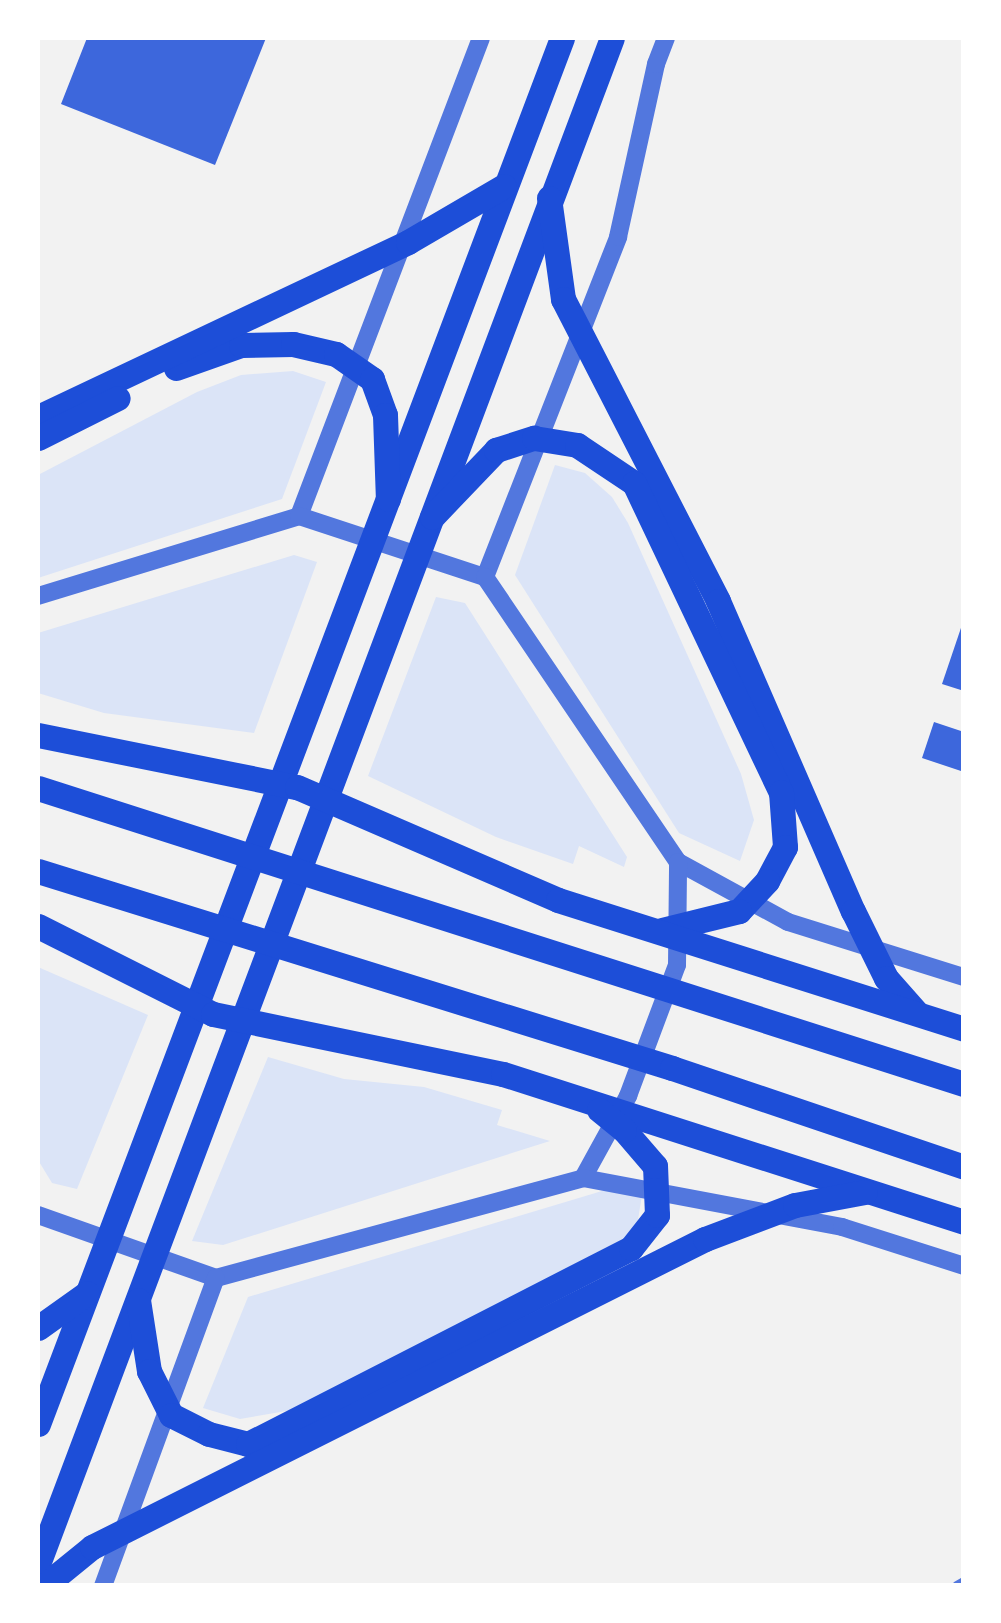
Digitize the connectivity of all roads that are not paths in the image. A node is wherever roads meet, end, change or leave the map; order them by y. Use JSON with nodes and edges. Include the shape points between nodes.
{"nodes":[{"id":1,"x":481,"y":38,"type":"edge"},
{"id":2,"x":562,"y":38,"type":"edge"},
{"id":3,"x":612,"y":38,"type":"edge"},
{"id":4,"x":666,"y":38,"type":"edge"},
{"id":5,"x":504,"y":186,"type":"junction"},
{"id":6,"x":550,"y":198,"type":"junction"},
{"id":7,"x":38,"y":417,"type":"edge"},
{"id":8,"x":38,"y":438,"type":"edge"},
{"id":9,"x":388,"y":498,"type":"junction"},
{"id":10,"x":299,"y":516,"type":"junction"},
{"id":11,"x":432,"y":517,"type":"junction"},
{"id":12,"x":485,"y":577,"type":"junction"},
{"id":13,"x":38,"y":596,"type":"edge"},
{"id":14,"x":38,"y":735,"type":"edge"},
{"id":15,"x":38,"y":788,"type":"edge"},
{"id":16,"x":678,"y":862,"type":"junction"},
{"id":17,"x":38,"y":872,"type":"edge"},
{"id":18,"x":38,"y":926,"type":"edge"},
{"id":19,"x":661,"y":930,"type":"junction"},
{"id":20,"x":964,"y":977,"type":"edge"},
{"id":21,"x":916,"y":1014,"type":"junction"},
{"id":22,"x":964,"y":1028,"type":"edge"},
{"id":23,"x":964,"y":1084,"type":"edge"},
{"id":24,"x":583,"y":1098,"type":"junction"},
{"id":25,"x":964,"y":1167,"type":"edge"},
{"id":26,"x":583,"y":1178,"type":"junction"},
{"id":27,"x":870,"y":1191,"type":"junction"},
{"id":28,"x":38,"y":1215,"type":"edge"},
{"id":29,"x":952,"y":1218,"type":"edge"},
{"id":30,"x":964,"y":1266,"type":"edge"},
{"id":31,"x":216,"y":1278,"type":"junction"},
{"id":32,"x":87,"y":1292,"type":"junction"},
{"id":33,"x":138,"y":1300,"type":"junction"},
{"id":34,"x":38,"y":1328,"type":"edge"},
{"id":35,"x":38,"y":1424,"type":"edge"},
{"id":36,"x":38,"y":1564,"type":"edge"},
{"id":37,"x":44,"y":1586,"type":"edge"},
{"id":38,"x":103,"y":1586,"type":"edge"}],
"edges":[{"from":1,"to":10,"type":"street"},
{"from":2,"to":5,"type":"main road"},
{"from":3,"to":6,"type":"main road"},
{"from":4,"to":12,"type":"street","via":[[618,237]]},
{"from":5,"to":7,"type":"main road","via":[[408,242]]},
{"from":5,"to":9,"type":"main road"},
{"from":6,"to":11,"type":"main road"},
{"from":6,"to":21,"type":"main road","via":[[563,299],[718,601],[852,911],[886,978]]},
{"from":8,"to":9,"type":"main road","via":[[186,363],[241,346],[292,344],[336,354],[372,379],[385,415]]},
{"from":9,"to":32,"type":"main road"},
{"from":10,"to":12,"type":"street"},
{"from":10,"to":13,"type":"street"},
{"from":11,"to":19,"type":"main road","via":[[496,450],[534,438],[578,445],[634,482],[780,792],[785,846],[767,881],[739,911]]},
{"from":11,"to":33,"type":"main road"},
{"from":12,"to":16,"type":"street"},
{"from":14,"to":19,"type":"main road","via":[[297,788],[558,900]]},
{"from":15,"to":23,"type":"main road"},
{"from":16,"to":20,"type":"street","via":[[788,922]]},
{"from":16,"to":26,"type":"street","via":[[676,965],[628,1096]]},
{"from":17,"to":25,"type":"main road","via":[[599,1044]]},
{"from":18,"to":24,"type":"main road","via":[[213,1014],[503,1074]]},
{"from":19,"to":21,"type":"main road"},
{"from":21,"to":22,"type":"main road"},
{"from":24,"to":27,"type":"main road"},
{"from":24,"to":33,"type":"main road","via":[[655,1166],[657,1215],[631,1248],[248,1444],[171,1415],[148,1371]]},
{"from":26,"to":30,"type":"street","via":[[842,1228]]},
{"from":26,"to":31,"type":"street"},
{"from":27,"to":29,"type":"main road"},
{"from":27,"to":37,"type":"main road","via":[[794,1205],[705,1239],[92,1546]]},
{"from":28,"to":31,"type":"street"},
{"from":31,"to":38,"type":"street"},
{"from":32,"to":34,"type":"main road"},
{"from":32,"to":35,"type":"main road"},
{"from":33,"to":36,"type":"main road"}]}
